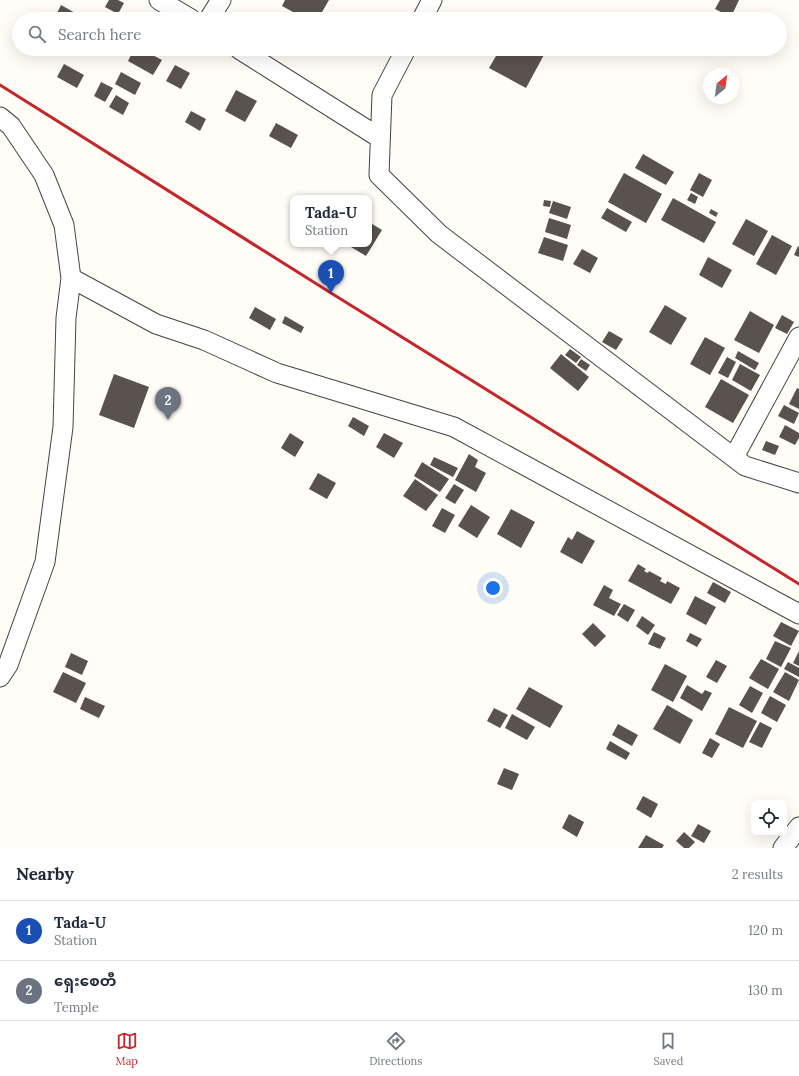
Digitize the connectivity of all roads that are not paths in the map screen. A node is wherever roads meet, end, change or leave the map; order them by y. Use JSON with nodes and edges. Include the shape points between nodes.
{"nodes":[{"id":1,"x":159,"y":0,"type":"edge"},
{"id":2,"x":221,"y":0,"type":"edge"},
{"id":3,"x":432,"y":0,"type":"edge"},
{"id":4,"x":179,"y":12,"type":"edge"},
{"id":5,"x":213,"y":12,"type":"edge"},
{"id":6,"x":426,"y":12,"type":"edge"},
{"id":7,"x":250,"y":56,"type":"edge"},
{"id":8,"x":402,"y":56,"type":"edge"},
{"id":9,"x":0,"y":117,"type":"edge"},
{"id":10,"x":380,"y":138,"type":"junction"},
{"id":11,"x":71,"y":278,"type":"junction"},
{"id":12,"x":799,"y":337,"type":"edge"},
{"id":13,"x":734,"y":457,"type":"junction"},
{"id":14,"x":799,"y":483,"type":"edge"},
{"id":15,"x":799,"y":614,"type":"edge"},
{"id":16,"x":0,"y":677,"type":"edge"},
{"id":17,"x":799,"y":827,"type":"edge"},
{"id":18,"x":783,"y":848,"type":"edge"}],
"edges":[{"from":1,"to":4,"type":"street"},
{"from":2,"to":5,"type":"street"},
{"from":3,"to":6,"type":"street"},
{"from":7,"to":10,"type":"street"},
{"from":8,"to":10,"type":"street","via":[[382,95]]},
{"from":9,"to":11,"type":"street","via":[[11,126],[44,175],[64,226]]},
{"from":10,"to":13,"type":"street","via":[[379,175],[439,234]]},
{"from":11,"to":15,"type":"street","via":[[156,324],[204,340],[277,373],[454,427]]},
{"from":11,"to":16,"type":"street","via":[[66,318],[62,427],[44,562],[8,665]]},
{"from":12,"to":13,"type":"street"},
{"from":13,"to":14,"type":"street","via":[[745,466]]},
{"from":17,"to":18,"type":"street"}]}
